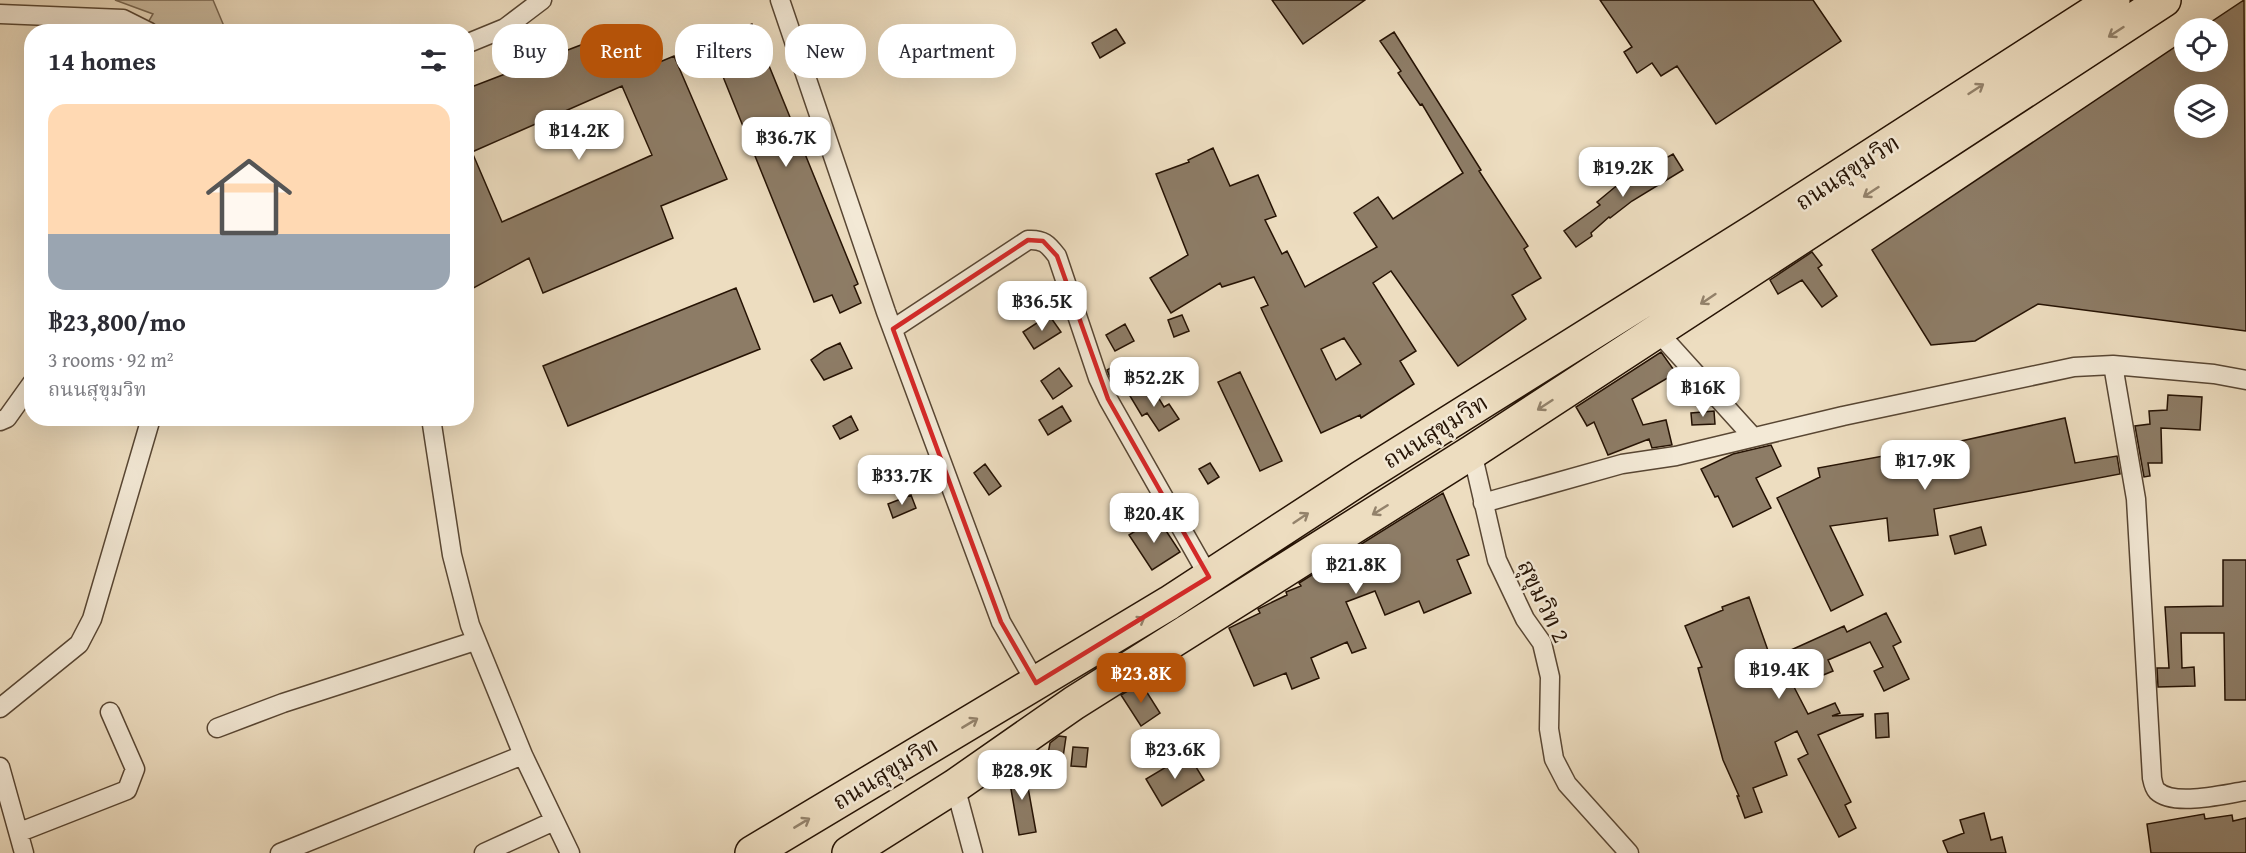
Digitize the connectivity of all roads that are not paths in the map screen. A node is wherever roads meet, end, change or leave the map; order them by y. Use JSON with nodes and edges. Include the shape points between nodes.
{"nodes":[{"id":1,"x":542,"y":0,"type":"edge"},
{"id":2,"x":780,"y":0,"type":"edge"},
{"id":3,"x":2073,"y":0,"type":"edge"},
{"id":4,"x":2113,"y":0,"type":"edge"},
{"id":5,"x":2164,"y":0,"type":"edge"},
{"id":6,"x":0,"y":14,"type":"edge"},
{"id":7,"x":133,"y":24,"type":"edge"},
{"id":8,"x":474,"y":41,"type":"edge"},
{"id":9,"x":2025,"y":58,"type":"junction"},
{"id":10,"x":893,"y":329,"type":"junction"},
{"id":11,"x":1658,"y":332,"type":"junction"},
{"id":12,"x":2113,"y":365,"type":"junction"},
{"id":13,"x":2246,"y":380,"type":"edge"},
{"id":14,"x":24,"y":394,"type":"edge"},
{"id":15,"x":0,"y":421,"type":"edge"},
{"id":16,"x":149,"y":426,"type":"edge"},
{"id":17,"x":431,"y":426,"type":"edge"},
{"id":18,"x":1753,"y":437,"type":"junction"},
{"id":19,"x":1472,"y":452,"type":"junction"},
{"id":20,"x":1483,"y":503,"type":"junction"},
{"id":21,"x":1209,"y":577,"type":"junction"},
{"id":22,"x":475,"y":641,"type":"junction"},
{"id":23,"x":1036,"y":683,"type":"junction"},
{"id":24,"x":0,"y":708,"type":"edge"},
{"id":25,"x":110,"y":712,"type":"dead end"},
{"id":26,"x":217,"y":728,"type":"dead end"},
{"id":27,"x":523,"y":755,"type":"junction"},
{"id":28,"x":0,"y":767,"type":"edge"},
{"id":29,"x":955,"y":786,"type":"junction"},
{"id":30,"x":2246,"y":791,"type":"edge"},
{"id":31,"x":554,"y":821,"type":"junction"},
{"id":32,"x":20,"y":832,"type":"junction"},
{"id":33,"x":24,"y":853,"type":"edge"},
{"id":34,"x":280,"y":853,"type":"edge"},
{"id":35,"x":484,"y":853,"type":"edge"},
{"id":36,"x":570,"y":853,"type":"edge"},
{"id":37,"x":752,"y":853,"type":"edge"},
{"id":38,"x":849,"y":853,"type":"edge"},
{"id":39,"x":973,"y":853,"type":"edge"},
{"id":40,"x":1629,"y":853,"type":"edge"}],
"edges":[{"from":1,"to":8,"type":"street","via":[[505,28]]},
{"from":2,"to":10,"type":"street"},
{"from":3,"to":9,"type":"highway"},
{"from":4,"to":9,"type":"highway","name":"ถนนสุขุมวิท"},
{"from":5,"to":11,"type":"highway","name":"ถนนสุขุมวิท","one_way":true},
{"from":6,"to":7,"type":"street","via":[[123,19]]},
{"from":21,"to":9,"type":"highway","name":"ถนนสุขุมวิท","one_way":true},
{"from":10,"to":21,"type":"street","via":[[1028,240],[1044,241],[1057,256],[1108,399]]},
{"from":10,"to":23,"type":"street","via":[[1001,622]]},
{"from":11,"to":18,"type":"street"},
{"from":11,"to":19,"type":"highway","name":"ถนนสุขุมวิท","one_way":true},
{"from":12,"to":13,"type":"street"},
{"from":12,"to":18,"type":"street","via":[[2074,367]]},
{"from":12,"to":30,"type":"street","via":[[2136,499],[2155,789],[2181,800]]},
{"from":14,"to":15,"type":"street","via":[[7,418]]},
{"from":16,"to":24,"type":"street","via":[[88,627],[79,644]]},
{"from":17,"to":22,"type":"street","via":[[452,555]]},
{"from":18,"to":20,"type":"street","via":[[1676,456],[1622,464]]},
{"from":19,"to":20,"type":"street","name":"สุขุมวิท 2"},
{"from":19,"to":29,"type":"highway","name":"ถนนสุขุมวิท","one_way":true,"via":[[1074,703]]},
{"from":20,"to":40,"type":"street","name":"สุขุมวิท 2","via":[[1497,560],[1525,619],[1542,643],[1550,677],[1549,729],[1554,759],[1567,784]]},
{"from":23,"to":21,"type":"highway","name":"ถนนสุขุมวิท","one_way":true},
{"from":22,"to":26,"type":"street"},
{"from":22,"to":27,"type":"street"},
{"from":37,"to":23,"type":"highway","name":"ถนนสุขุมวิท","one_way":true},
{"from":25,"to":32,"type":"street","via":[[135,769],[127,790]]},
{"from":27,"to":31,"type":"street"},
{"from":27,"to":34,"type":"street"},
{"from":28,"to":32,"type":"street"},
{"from":29,"to":38,"type":"highway","name":"ถนนสุขุมวิท"},
{"from":29,"to":39,"type":"street"},
{"from":31,"to":35,"type":"street"},
{"from":31,"to":36,"type":"street"},
{"from":32,"to":33,"type":"street"}]}
